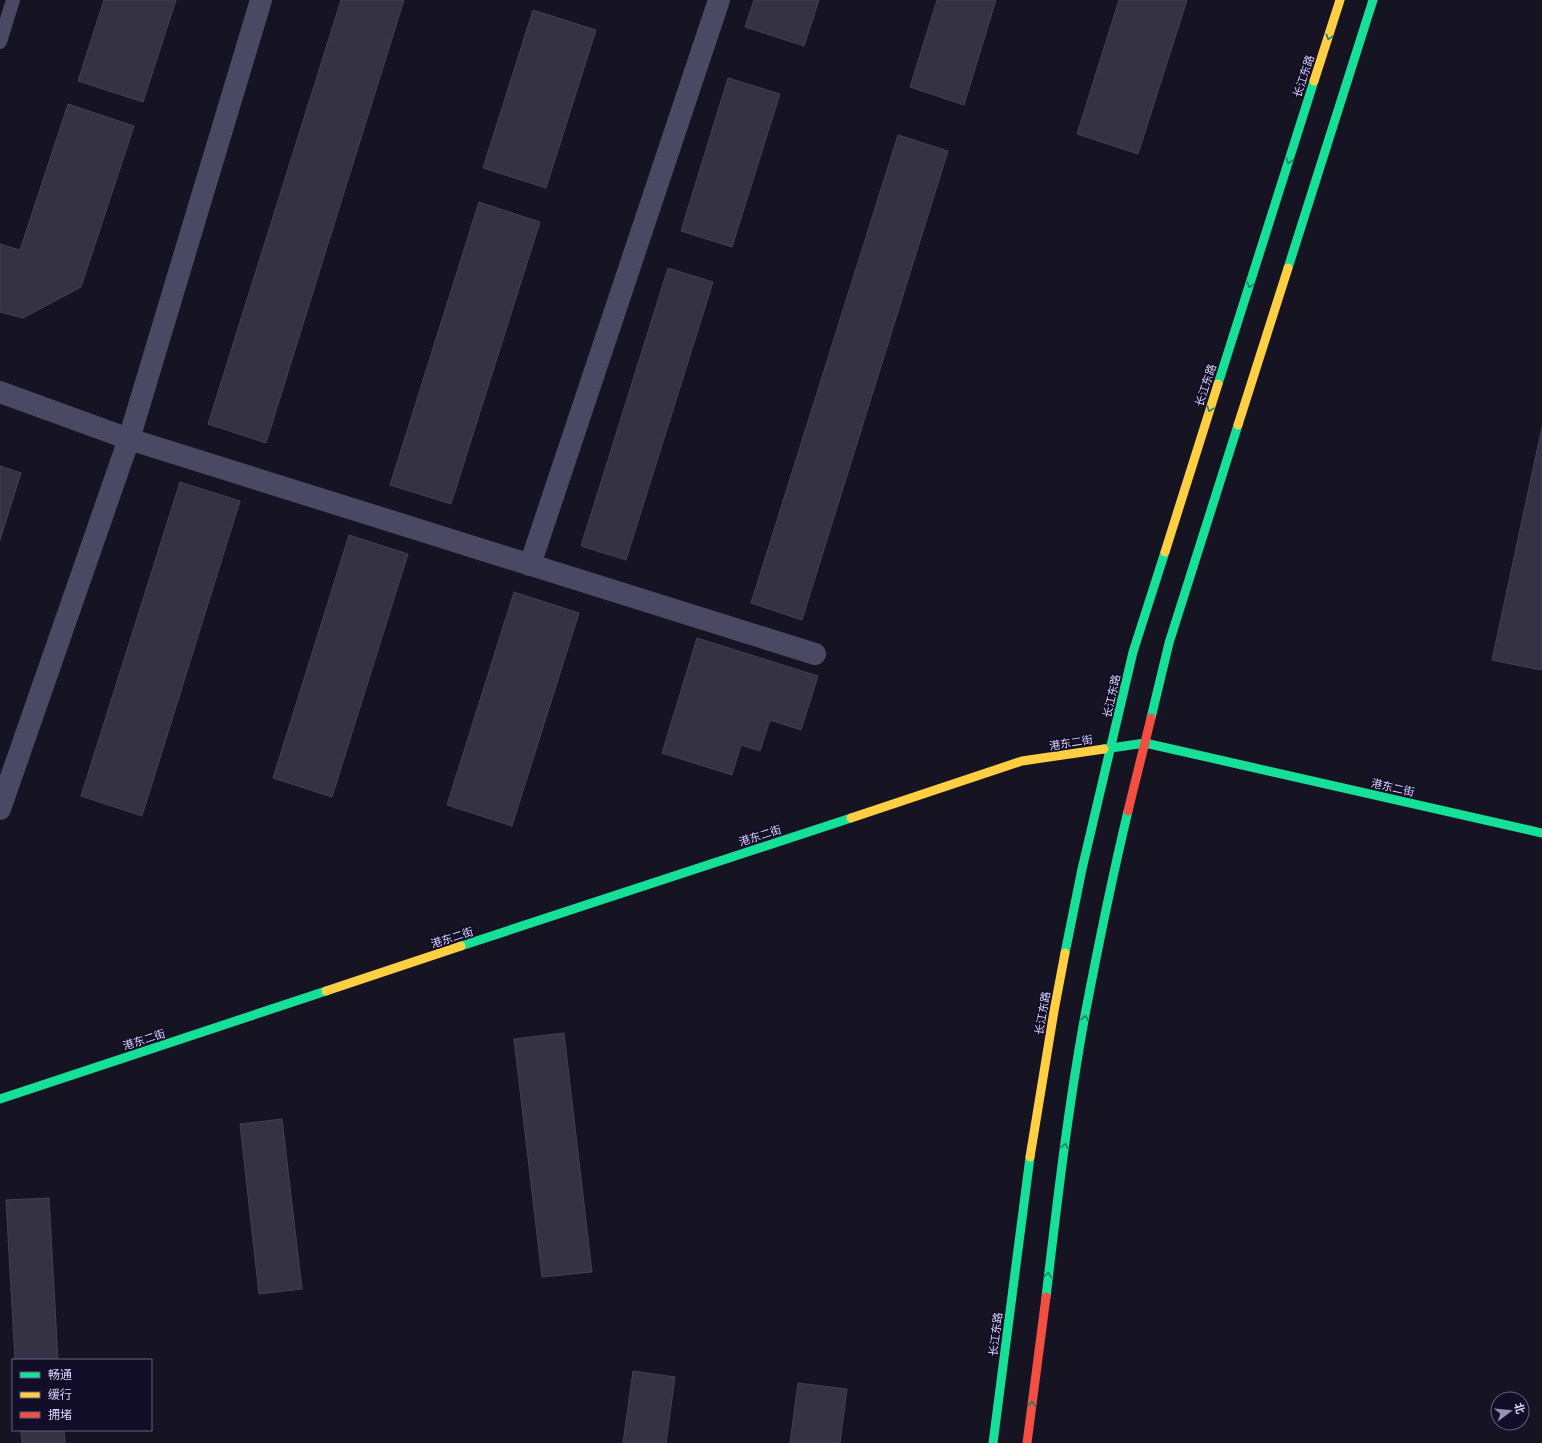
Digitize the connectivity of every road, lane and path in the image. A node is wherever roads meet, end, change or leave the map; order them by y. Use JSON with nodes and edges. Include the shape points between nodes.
{"nodes":[{"id":1,"x":13,"y":0,"type":"edge"},
{"id":2,"x":261,"y":0,"type":"edge"},
{"id":3,"x":719,"y":0,"type":"edge"},
{"id":4,"x":1340,"y":0,"type":"edge"},
{"id":5,"x":1374,"y":0,"type":"edge"},
{"id":6,"x":0,"y":42,"type":"edge"},
{"id":7,"x":0,"y":392,"type":"edge"},
{"id":8,"x":129,"y":439,"type":"junction"},
{"id":9,"x":530,"y":565,"type":"junction"},
{"id":10,"x":815,"y":654,"type":"dead end"},
{"id":11,"x":1145,"y":743,"type":"junction"},
{"id":12,"x":1111,"y":748,"type":"junction"},
{"id":13,"x":0,"y":809,"type":"edge"},
{"id":14,"x":1542,"y":833,"type":"edge"},
{"id":15,"x":0,"y":1099,"type":"edge"},
{"id":16,"x":993,"y":1443,"type":"edge"},
{"id":17,"x":1027,"y":1443,"type":"edge"}],
"edges":[{"from":1,"to":6,"type":"lane"},
{"from":2,"to":8,"type":"street"},
{"from":3,"to":9,"type":"street"},
{"from":4,"to":12,"type":"main road","name":"长江东路","one_way":true,"via":[[1133,652]]},
{"from":5,"to":11,"type":"main road","via":[[1169,643]]},
{"from":7,"to":8,"type":"street"},
{"from":8,"to":9,"type":"street"},
{"from":8,"to":13,"type":"street"},
{"from":9,"to":10,"type":"street"},
{"from":11,"to":12,"type":"main road","name":"港东二街"},
{"from":11,"to":14,"type":"main road","name":"港东二街"},
{"from":17,"to":11,"type":"main road","one_way":true,"via":[[1063,1160],[1085,1016],[1112,874]]},
{"from":12,"to":15,"type":"main road","name":"港东二街","via":[[1022,761]]},
{"from":12,"to":16,"type":"main road","name":"长江东路","via":[[1082,869],[1054,1011],[1030,1155]]}]}
